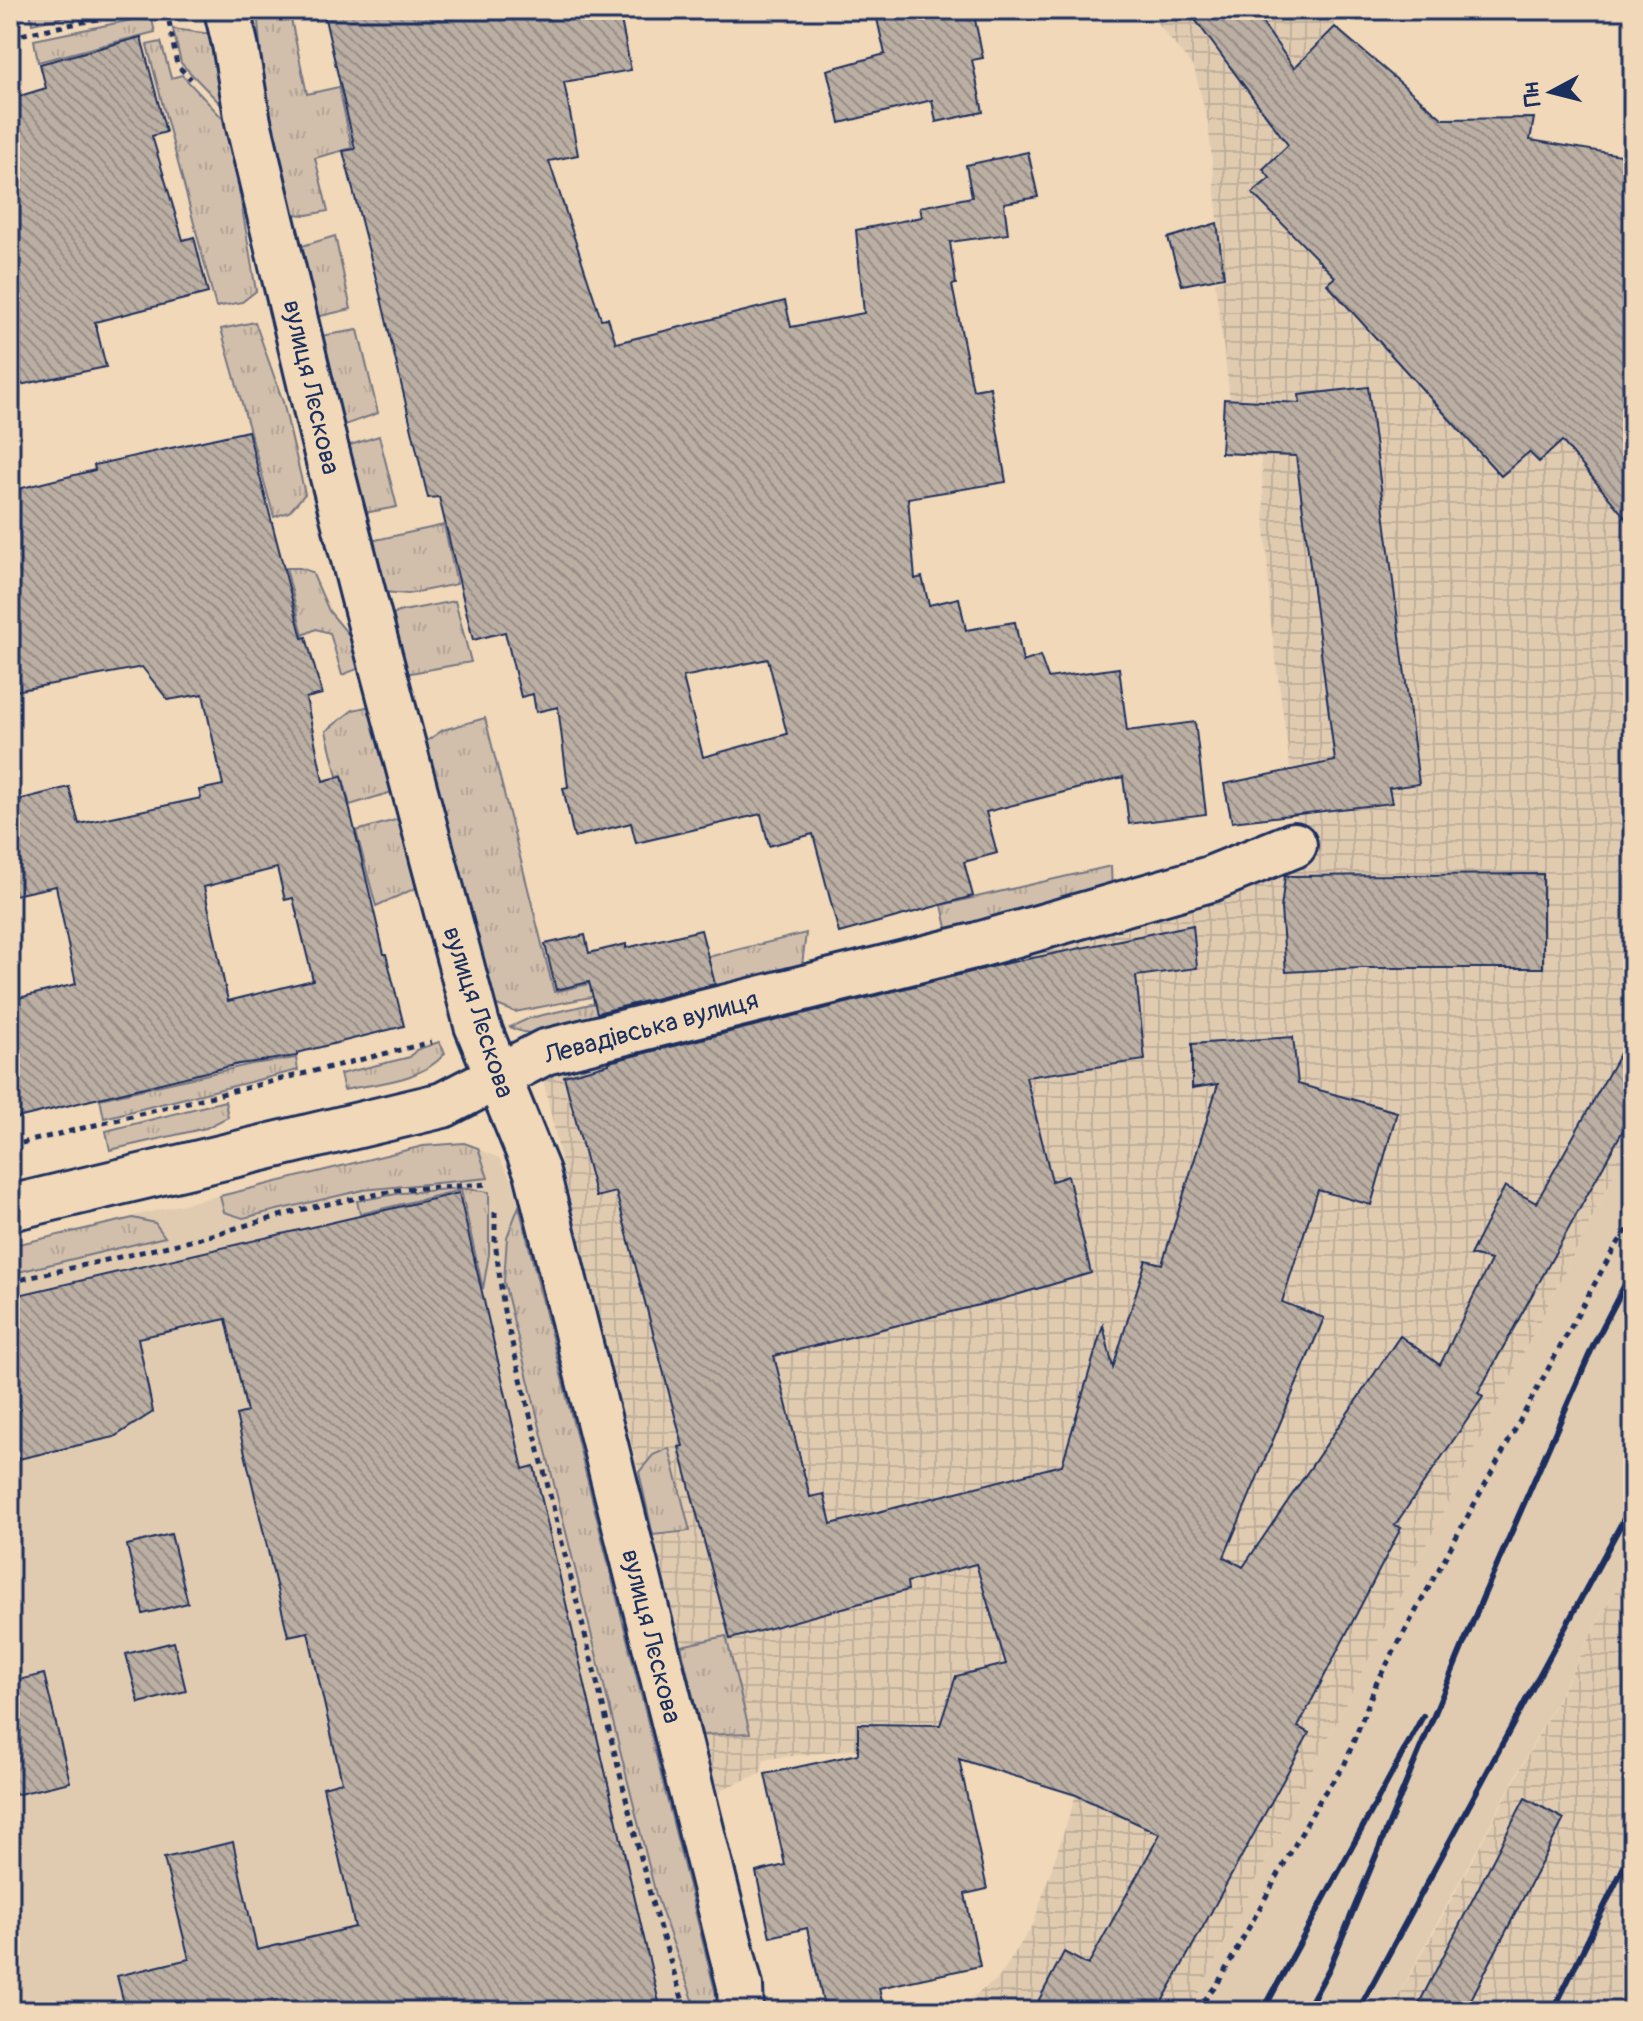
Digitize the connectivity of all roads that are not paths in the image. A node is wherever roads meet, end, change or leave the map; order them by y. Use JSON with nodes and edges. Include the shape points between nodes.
{"nodes":[{"id":1,"x":227,"y":10,"type":"edge"},
{"id":2,"x":1294,"y":845,"type":"dead end"},
{"id":3,"x":497,"y":1076,"type":"junction"},
{"id":4,"x":10,"y":1208,"type":"edge"},
{"id":5,"x":741,"y":2011,"type":"edge"}],
"edges":[{"from":1,"to":3,"type":"street","name":"вулиця Лєскова","via":[[248,122],[323,438],[477,1025]]},
{"from":2,"to":3,"type":"street","name":"Левадівська вулиця","via":[[1210,879],[978,945],[545,1052]]},
{"from":3,"to":4,"type":"street","name":"Левадівська вулиця","via":[[443,1105]]},
{"from":3,"to":5,"type":"street","name":"вулиця Лєскова","via":[[537,1172],[740,1986]]}]}
